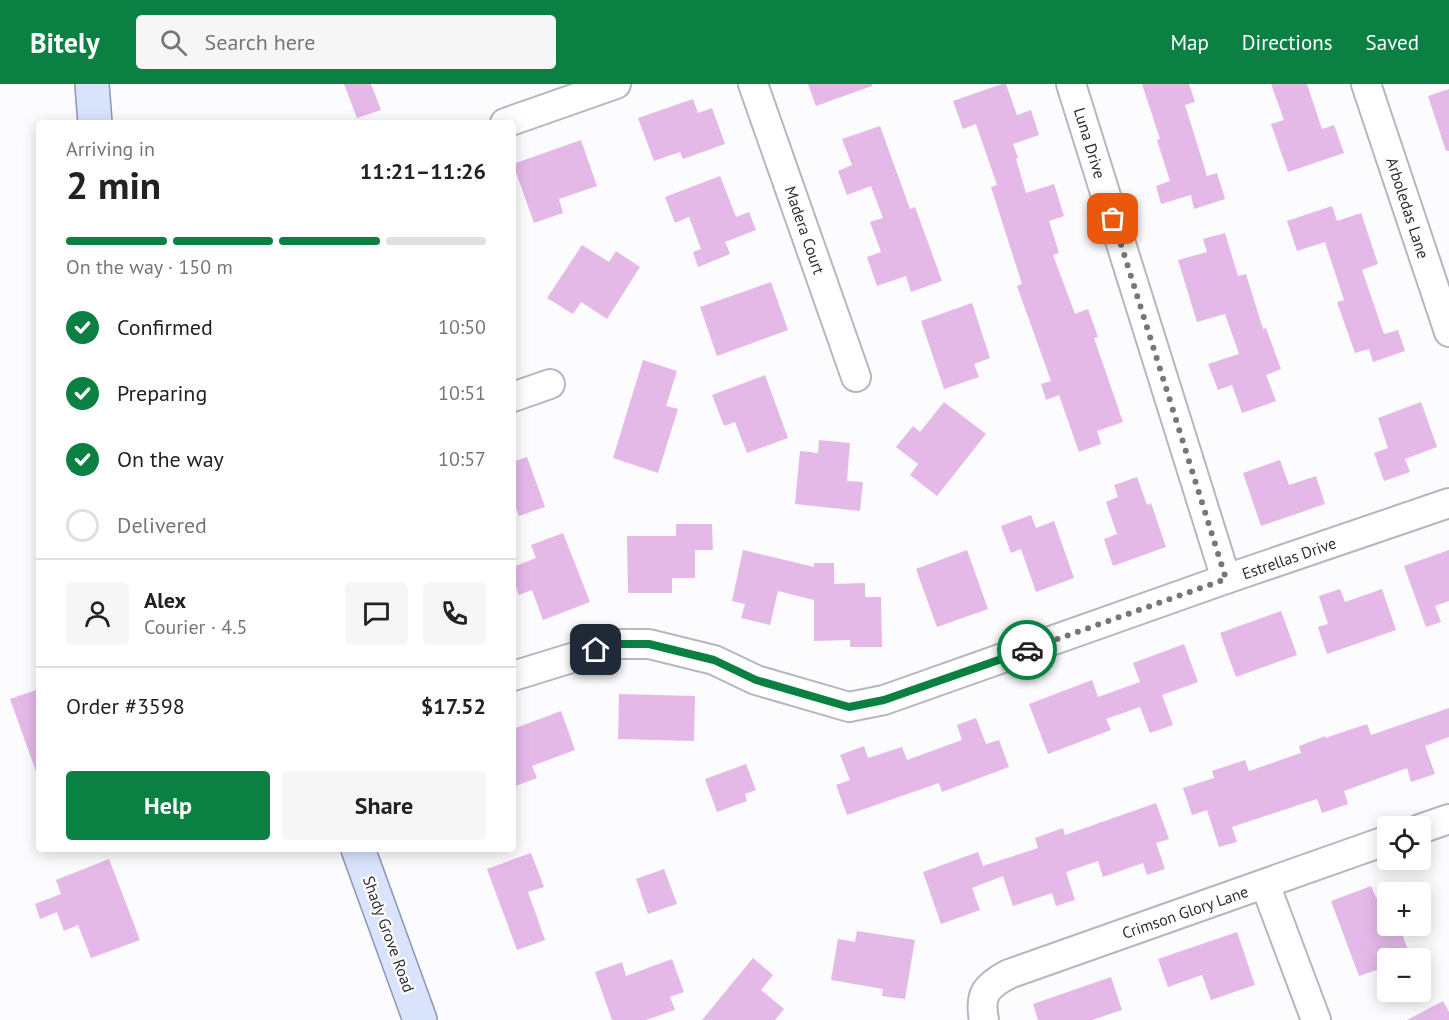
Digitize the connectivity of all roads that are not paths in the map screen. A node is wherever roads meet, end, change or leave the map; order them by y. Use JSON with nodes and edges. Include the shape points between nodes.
{"nodes":[{"id":1,"x":92,"y":84,"type":"edge"},
{"id":2,"x":616,"y":84,"type":"edge"},
{"id":3,"x":753,"y":84,"type":"edge"},
{"id":4,"x":1071,"y":84,"type":"edge"},
{"id":5,"x":1366,"y":84,"type":"edge"},
{"id":6,"x":95,"y":120,"type":"edge"},
{"id":7,"x":514,"y":120,"type":"edge"},
{"id":8,"x":1449,"y":332,"type":"edge"},
{"id":9,"x":856,"y":377,"type":"dead end"},
{"id":10,"x":550,"y":384,"type":"dead end"},
{"id":11,"x":516,"y":396,"type":"edge"},
{"id":12,"x":1449,"y":503,"type":"edge"},
{"id":13,"x":1226,"y":579,"type":"junction"},
{"id":14,"x":516,"y":675,"type":"edge"},
{"id":15,"x":1449,"y":819,"type":"edge"},
{"id":16,"x":1431,"y":825,"type":"edge"},
{"id":17,"x":1377,"y":844,"type":"edge"},
{"id":18,"x":359,"y":852,"type":"edge"},
{"id":19,"x":1265,"y":884,"type":"junction"},
{"id":20,"x":420,"y":1020,"type":"edge"},
{"id":21,"x":984,"y":1020,"type":"edge"},
{"id":22,"x":1316,"y":1020,"type":"edge"}],
"edges":[{"from":1,"to":6,"type":"main road"},
{"from":2,"to":7,"type":"street"},
{"from":3,"to":9,"type":"street","name":"Madera Court"},
{"from":4,"to":13,"type":"street","name":"Luna Drive"},
{"from":5,"to":8,"type":"street","name":"Arboledas Lane"},
{"from":10,"to":11,"type":"street"},
{"from":12,"to":13,"type":"street","name":"Estrellas Drive"},
{"from":13,"to":14,"type":"street","name":"Estrellas Drive","via":[[884,700],[849,707],[756,680],[714,660],[649,644],[616,644]]},
{"from":15,"to":16,"type":"street"},
{"from":17,"to":19,"type":"street","name":"Crimson Glory Lane"},
{"from":18,"to":20,"type":"main road","name":"Shady Grove Road"},
{"from":19,"to":21,"type":"street","name":"Crimson Glory Lane","via":[[1009,974],[986,989]]},
{"from":19,"to":22,"type":"street"}]}
